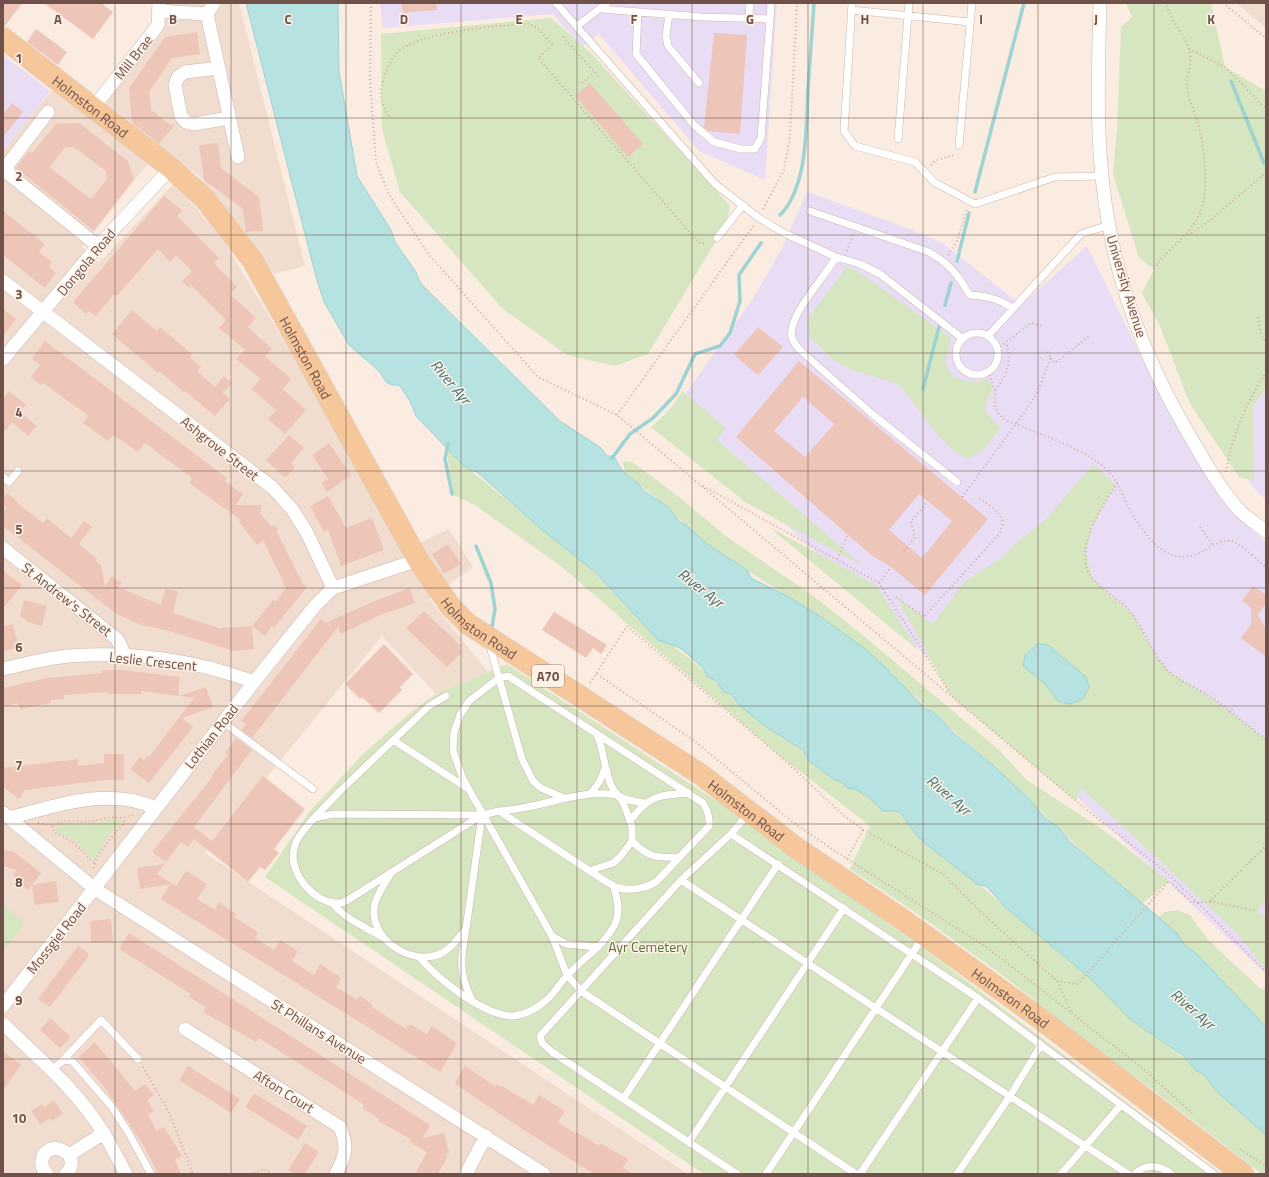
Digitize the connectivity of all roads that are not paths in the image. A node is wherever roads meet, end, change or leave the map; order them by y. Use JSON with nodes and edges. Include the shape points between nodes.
{"nodes":[{"id":1,"x":556,"y":3,"type":"edge"},
{"id":2,"x":607,"y":3,"type":"edge"},
{"id":3,"x":750,"y":3,"type":"edge"},
{"id":4,"x":771,"y":3,"type":"edge"},
{"id":5,"x":909,"y":3,"type":"edge"},
{"id":6,"x":972,"y":3,"type":"edge"},
{"id":7,"x":1100,"y":3,"type":"edge"},
{"id":8,"x":159,"y":7,"type":"edge"},
{"id":9,"x":851,"y":7,"type":"edge"},
{"id":10,"x":210,"y":8,"type":"edge"},
{"id":11,"x":601,"y":9,"type":"junction"},
{"id":12,"x":638,"y":12,"type":"junction"},
{"id":13,"x":669,"y":14,"type":"junction"},
{"id":14,"x":908,"y":16,"type":"junction"},
{"id":15,"x":749,"y":17,"type":"junction"},
{"id":16,"x":770,"y":19,"type":"junction"},
{"id":17,"x":970,"y":22,"type":"junction"},
{"id":18,"x":577,"y":26,"type":"junction"},
{"id":19,"x":3,"y":38,"type":"edge"},
{"id":20,"x":219,"y":68,"type":"junction"},
{"id":21,"x":699,"y":83,"type":"dead end"},
{"id":22,"x":94,"y":107,"type":"junction"},
{"id":23,"x":48,"y":112,"type":"dead end"},
{"id":24,"x":229,"y":118,"type":"junction"},
{"id":25,"x":898,"y":140,"type":"dead end"},
{"id":26,"x":959,"y":145,"type":"road end"},
{"id":27,"x":238,"y":157,"type":"dead end"},
{"id":28,"x":171,"y":168,"type":"junction"},
{"id":29,"x":1103,"y":176,"type":"junction"},
{"id":30,"x":743,"y":205,"type":"junction"},
{"id":31,"x":810,"y":211,"type":"dead end"},
{"id":32,"x":1109,"y":225,"type":"junction"},
{"id":33,"x":717,"y":238,"type":"dead end"},
{"id":34,"x":98,"y":246,"type":"junction"},
{"id":35,"x":836,"y":257,"type":"junction"},
{"id":36,"x":3,"y":281,"type":"edge"},
{"id":37,"x":1013,"y":308,"type":"junction"},
{"id":38,"x":44,"y":312,"type":"junction"},
{"id":39,"x":988,"y":336,"type":"junction"},
{"id":40,"x":962,"y":339,"type":"junction"},
{"id":41,"x":3,"y":359,"type":"edge"},
{"id":42,"x":18,"y":471,"type":"dead end"},
{"id":43,"x":3,"y":477,"type":"edge"},
{"id":44,"x":957,"y":482,"type":"dead end"},
{"id":45,"x":1266,"y":531,"type":"edge"},
{"id":46,"x":3,"y":548,"type":"edge"},
{"id":47,"x":418,"y":560,"type":"junction"},
{"id":48,"x":333,"y":588,"type":"junction"},
{"id":49,"x":488,"y":639,"type":"junction"},
{"id":50,"x":125,"y":655,"type":"junction"},
{"id":51,"x":3,"y":669,"type":"edge"},
{"id":52,"x":499,"y":678,"type":"junction"},
{"id":53,"x":254,"y":682,"type":"junction"},
{"id":54,"x":446,"y":696,"type":"dead end"},
{"id":55,"x":223,"y":722,"type":"junction"},
{"id":56,"x":594,"y":731,"type":"junction"},
{"id":57,"x":393,"y":740,"type":"junction"},
{"id":58,"x":606,"y":767,"type":"junction"},
{"id":59,"x":313,"y":789,"type":"dead end"},
{"id":60,"x":469,"y":790,"type":"junction"},
{"id":61,"x":591,"y":793,"type":"junction"},
{"id":62,"x":690,"y":793,"type":"junction"},
{"id":63,"x":616,"y":795,"type":"junction"},
{"id":64,"x":564,"y":798,"type":"junction"},
{"id":65,"x":644,"y":803,"type":"junction"},
{"id":66,"x":155,"y":808,"type":"junction"},
{"id":67,"x":499,"y":811,"type":"junction"},
{"id":68,"x":750,"y":812,"type":"junction"},
{"id":69,"x":482,"y":815,"type":"junction"},
{"id":70,"x":5,"y":818,"type":"edge"},
{"id":71,"x":314,"y":818,"type":"junction"},
{"id":72,"x":630,"y":820,"type":"junction"},
{"id":73,"x":732,"y":834,"type":"junction"},
{"id":74,"x":632,"y":841,"type":"junction"},
{"id":75,"x":680,"y":857,"type":"junction"},
{"id":76,"x":778,"y":864,"type":"junction"},
{"id":77,"x":589,"y":871,"type":"junction"},
{"id":78,"x":391,"y":873,"type":"junction"},
{"id":79,"x":681,"y":880,"type":"junction"},
{"id":80,"x":613,"y":885,"type":"junction"},
{"id":81,"x":95,"y":889,"type":"junction"},
{"id":82,"x":332,"y":902,"type":"junction"},
{"id":83,"x":844,"y":908,"type":"junction"},
{"id":84,"x":742,"y":920,"type":"junction"},
{"id":85,"x":466,"y":929,"type":"junction"},
{"id":86,"x":925,"y":935,"type":"junction"},
{"id":87,"x":552,"y":936,"type":"junction"},
{"id":88,"x":382,"y":937,"type":"junction"},
{"id":89,"x":598,"y":947,"type":"junction"},
{"id":90,"x":912,"y":953,"type":"junction"},
{"id":91,"x":420,"y":958,"type":"junction"},
{"id":92,"x":808,"y":964,"type":"junction"},
{"id":93,"x":567,"y":976,"type":"junction"},
{"id":94,"x":581,"y":991,"type":"junction"},
{"id":95,"x":978,"y":998,"type":"junction"},
{"id":96,"x":472,"y":999,"type":"junction"},
{"id":97,"x":3,"y":1006,"type":"edge"},
{"id":98,"x":876,"y":1008,"type":"junction"},
{"id":99,"x":3,"y":1024,"type":"edge"},
{"id":100,"x":185,"y":1029,"type":"dead end"},
{"id":101,"x":660,"y":1044,"type":"junction"},
{"id":102,"x":1041,"y":1046,"type":"junction"},
{"id":103,"x":942,"y":1052,"type":"junction"},
{"id":104,"x":138,"y":1059,"type":"road end"},
{"id":105,"x":63,"y":1060,"type":"junction"},
{"id":106,"x":53,"y":1070,"type":"junction"},
{"id":107,"x":725,"y":1088,"type":"junction"},
{"id":108,"x":1010,"y":1096,"type":"junction"},
{"id":109,"x":623,"y":1099,"type":"junction"},
{"id":110,"x":1121,"y":1105,"type":"junction"},
{"id":111,"x":794,"y":1132,"type":"junction"},
{"id":112,"x":104,"y":1133,"type":"junction"},
{"id":113,"x":486,"y":1136,"type":"junction"},
{"id":114,"x":689,"y":1142,"type":"junction"},
{"id":115,"x":1085,"y":1146,"type":"junction"},
{"id":116,"x":69,"y":1155,"type":"junction"},
{"id":117,"x":47,"y":1174,"type":"edge"},
{"id":118,"x":66,"y":1174,"type":"edge"},
{"id":119,"x":126,"y":1174,"type":"edge"},
{"id":120,"x":151,"y":1174,"type":"edge"},
{"id":121,"x":336,"y":1174,"type":"edge"},
{"id":122,"x":466,"y":1174,"type":"edge"},
{"id":123,"x":544,"y":1174,"type":"edge"},
{"id":124,"x":737,"y":1174,"type":"edge"},
{"id":125,"x":766,"y":1174,"type":"edge"},
{"id":126,"x":856,"y":1174,"type":"edge"},
{"id":127,"x":860,"y":1174,"type":"edge"},
{"id":128,"x":957,"y":1174,"type":"edge"},
{"id":129,"x":1061,"y":1174,"type":"edge"},
{"id":130,"x":1128,"y":1174,"type":"edge"},
{"id":131,"x":1135,"y":1174,"type":"edge"},
{"id":132,"x":1171,"y":1174,"type":"edge"},
{"id":133,"x":1214,"y":1174,"type":"edge"},
{"id":134,"x":1243,"y":1174,"type":"edge"}],
"edges":[{"from":1,"to":18,"type":"lane"},
{"from":2,"to":11,"type":"lane"},
{"from":3,"to":15,"type":"lane"},
{"from":4,"to":16,"type":"lane"},
{"from":5,"to":14,"type":"lane"},
{"from":6,"to":17,"type":"lane"},
{"from":7,"to":29,"type":"street","name":"University Avenue","via":[[1098,110]]},
{"from":8,"to":10,"type":"street"},
{"from":8,"to":22,"type":"street","name":"Mill Brae","via":[[158,25]]},
{"from":9,"to":14,"type":"lane"},
{"from":9,"to":29,"type":"lane","via":[[844,131],[854,146],[915,162],[934,182],[975,204],[1055,178]]},
{"from":10,"to":20,"type":"street"},
{"from":11,"to":12,"type":"lane"},
{"from":11,"to":18,"type":"lane"},
{"from":12,"to":13,"type":"lane"},
{"from":12,"to":16,"type":"lane","via":[[636,54],[694,125],[714,142],[740,149],[755,149],[761,138]]},
{"from":13,"to":15,"type":"lane"},
{"from":13,"to":21,"type":"lane","via":[[666,36],[668,46]]},
{"from":14,"to":17,"type":"lane"},
{"from":14,"to":25,"type":"lane"},
{"from":15,"to":16,"type":"lane"},
{"from":17,"to":26,"type":"lane"},
{"from":18,"to":30,"type":"lane","via":[[715,184]]},
{"from":19,"to":22,"type":"main road","name":"Holmston Road","number":"A70"},
{"from":20,"to":24,"type":"street"},
{"from":20,"to":24,"type":"street","via":[[185,72],[178,77],[174,85],[181,116],[186,122],[194,124]]},
{"from":22,"to":28,"type":"main road","name":"Holmston Road","number":"A70"},
{"from":23,"to":34,"type":"street","via":[[6,167],[10,175]]},
{"from":24,"to":27,"type":"street"},
{"from":28,"to":34,"type":"street","name":"Dongola Road"},
{"from":28,"to":47,"type":"main road","name":"Holmston Road","number":"A70","via":[[206,199],[253,261]]},
{"from":29,"to":32,"type":"street","name":"University Avenue"},
{"from":30,"to":33,"type":"lane"},
{"from":30,"to":35,"type":"lane","via":[[784,233]]},
{"from":31,"to":37,"type":"lane","via":[[929,252],[944,260],[970,295],[1000,300]]},
{"from":32,"to":37,"type":"lane","via":[[1081,234]]},
{"from":32,"to":45,"type":"street","name":"University Avenue","via":[[1117,263],[1138,330],[1172,406],[1215,478],[1241,511]]},
{"from":34,"to":38,"type":"street","name":"Dongola Road"},
{"from":35,"to":40,"type":"lane","via":[[880,274]]},
{"from":35,"to":44,"type":"lane","via":[[792,325],[792,337],[796,346],[871,413]]},
{"from":36,"to":38,"type":"street","name":"Ashgrove Street"},
{"from":37,"to":39,"type":"lane"},
{"from":38,"to":41,"type":"street","name":"Dongola Road"},
{"from":38,"to":48,"type":"street","name":"Ashgrove Street","via":[[273,488],[292,509]]},
{"from":39,"to":40,"type":"lane","via":[[974,333]]},
{"from":39,"to":40,"type":"lane","via":[[997,349],[997,360],[988,371],[975,374],[963,369],[957,358]]},
{"from":42,"to":43,"type":"lane","via":[[9,482]]},
{"from":46,"to":50,"type":"street","name":"St Andrew's Street","via":[[117,639]]},
{"from":47,"to":48,"type":"street"},
{"from":47,"to":49,"type":"main road","name":"Holmston Road","number":"A70","via":[[450,606]]},
{"from":48,"to":53,"type":"street","name":"Lothian Road","via":[[314,607]]},
{"from":49,"to":52,"type":"lane"},
{"from":49,"to":68,"type":"main road","name":"Holmston Road","number":"A70","via":[[582,696],[700,774]]},
{"from":50,"to":51,"type":"street","name":"Leslie Crescent","via":[[69,656]]},
{"from":50,"to":53,"type":"street","name":"Leslie Crescent","via":[[197,664],[223,670]]},
{"from":52,"to":56,"type":"lane","via":[[508,676]]},
{"from":52,"to":60,"type":"lane","via":[[469,701],[460,715],[454,732],[453,750],[456,764]]},
{"from":52,"to":64,"type":"lane","via":[[522,759],[533,781],[541,788]]},
{"from":53,"to":55,"type":"street","name":"Lothian Road"},
{"from":54,"to":57,"type":"lane","via":[[430,706]]},
{"from":55,"to":59,"type":"lane"},
{"from":55,"to":66,"type":"street","name":"Lothian Road"},
{"from":56,"to":58,"type":"lane","via":[[602,744]]},
{"from":56,"to":62,"type":"lane"},
{"from":57,"to":60,"type":"lane"},
{"from":57,"to":71,"type":"lane"},
{"from":58,"to":61,"type":"lane"},
{"from":58,"to":63,"type":"lane","via":[[607,777]]},
{"from":60,"to":69,"type":"lane"},
{"from":61,"to":63,"type":"lane"},
{"from":61,"to":64,"type":"lane"},
{"from":62,"to":65,"type":"lane","via":[[666,794]]},
{"from":62,"to":75,"type":"lane","via":[[707,809],[710,819],[708,826]]},
{"from":63,"to":65,"type":"lane"},
{"from":63,"to":72,"type":"lane"},
{"from":64,"to":67,"type":"lane"},
{"from":65,"to":72,"type":"lane"},
{"from":66,"to":70,"type":"street","via":[[142,802],[103,799],[78,801]]},
{"from":66,"to":81,"type":"street","name":"Lothian Road"},
{"from":67,"to":69,"type":"lane"},
{"from":67,"to":77,"type":"lane"},
{"from":68,"to":73,"type":"lane"},
{"from":68,"to":86,"type":"main road","name":"Holmston Road","number":"A70","via":[[798,849],[842,868]]},
{"from":69,"to":71,"type":"lane","via":[[334,814]]},
{"from":69,"to":78,"type":"lane"},
{"from":69,"to":85,"type":"lane"},
{"from":69,"to":87,"type":"lane"},
{"from":70,"to":81,"type":"street","name":"St Phillans Avenue"},
{"from":71,"to":82,"type":"lane","via":[[295,844],[295,865],[299,879],[311,892]]},
{"from":72,"to":74,"type":"lane"},
{"from":73,"to":76,"type":"lane"},
{"from":73,"to":79,"type":"lane"},
{"from":74,"to":75,"type":"lane","via":[[644,853],[652,856]]},
{"from":74,"to":77,"type":"lane","via":[[613,862]]},
{"from":75,"to":80,"type":"lane","via":[[653,884],[639,888],[620,888]]},
{"from":76,"to":83,"type":"lane"},
{"from":76,"to":84,"type":"lane"},
{"from":77,"to":80,"type":"lane"},
{"from":78,"to":82,"type":"lane","via":[[351,898],[340,903]]},
{"from":78,"to":88,"type":"lane","via":[[375,903],[375,915]]},
{"from":79,"to":84,"type":"lane"},
{"from":79,"to":94,"type":"lane"},
{"from":80,"to":89,"type":"lane","via":[[618,902],[616,923]]},
{"from":81,"to":97,"type":"street","name":"Mossgiel Road"},
{"from":81,"to":113,"type":"street","name":"St Phillans Avenue"},
{"from":82,"to":88,"type":"lane","via":[[353,920]]},
{"from":83,"to":90,"type":"lane"},
{"from":83,"to":92,"type":"lane"},
{"from":84,"to":92,"type":"lane"},
{"from":84,"to":101,"type":"lane"},
{"from":85,"to":91,"type":"lane","via":[[442,952]]},
{"from":85,"to":96,"type":"lane","via":[[461,961],[463,979]]},
{"from":86,"to":90,"type":"lane"},
{"from":86,"to":134,"type":"main road","name":"Holmston Road","number":"A70","via":[[1034,1014]]},
{"from":87,"to":89,"type":"lane","via":[[566,944]]},
{"from":87,"to":93,"type":"lane"},
{"from":88,"to":91,"type":"lane","via":[[394,948]]},
{"from":89,"to":93,"type":"lane"},
{"from":90,"to":95,"type":"lane"},
{"from":90,"to":98,"type":"lane"},
{"from":91,"to":96,"type":"lane","via":[[432,972]]},
{"from":92,"to":98,"type":"lane"},
{"from":92,"to":107,"type":"lane"},
{"from":93,"to":94,"type":"lane"},
{"from":93,"to":96,"type":"lane","via":[[552,996],[542,1004],[529,1012],[514,1016],[491,1012]]},
{"from":94,"to":101,"type":"lane"},
{"from":94,"to":109,"type":"lane","via":[[540,1036],[542,1043]]},
{"from":95,"to":102,"type":"lane"},
{"from":95,"to":103,"type":"lane"},
{"from":98,"to":103,"type":"lane"},
{"from":98,"to":111,"type":"lane"},
{"from":99,"to":106,"type":"street"},
{"from":100,"to":121,"type":"street","name":"Afton Court","via":[[340,1127],[346,1144],[344,1159]]},
{"from":101,"to":107,"type":"lane"},
{"from":101,"to":109,"type":"lane"},
{"from":102,"to":108,"type":"lane"},
{"from":102,"to":110,"type":"lane"},
{"from":103,"to":108,"type":"lane"},
{"from":103,"to":127,"type":"lane"},
{"from":104,"to":105,"type":"lane","via":[[101,1020]]},
{"from":105,"to":106,"type":"lane"},
{"from":105,"to":120,"type":"lane","via":[[73,1062],[112,1108]]},
{"from":106,"to":112,"type":"street"},
{"from":107,"to":111,"type":"lane"},
{"from":107,"to":114,"type":"lane"},
{"from":108,"to":115,"type":"lane"},
{"from":108,"to":128,"type":"lane"},
{"from":109,"to":114,"type":"lane"},
{"from":110,"to":115,"type":"lane"},
{"from":110,"to":133,"type":"lane"},
{"from":111,"to":125,"type":"lane"},
{"from":111,"to":126,"type":"lane"},
{"from":112,"to":116,"type":"street"},
{"from":112,"to":119,"type":"street"},
{"from":113,"to":122,"type":"street"},
{"from":113,"to":123,"type":"street","name":"St Phillans Avenue"},
{"from":114,"to":124,"type":"lane"},
{"from":115,"to":129,"type":"lane"},
{"from":115,"to":130,"type":"lane"},
{"from":116,"to":117,"type":"street","via":[[57,1148],[48,1151],[42,1158]]},
{"from":116,"to":118,"type":"street","via":[[71,1164]]},
{"from":131,"to":132,"type":"lane","via":[[1150,1166],[1165,1169]]}]}
